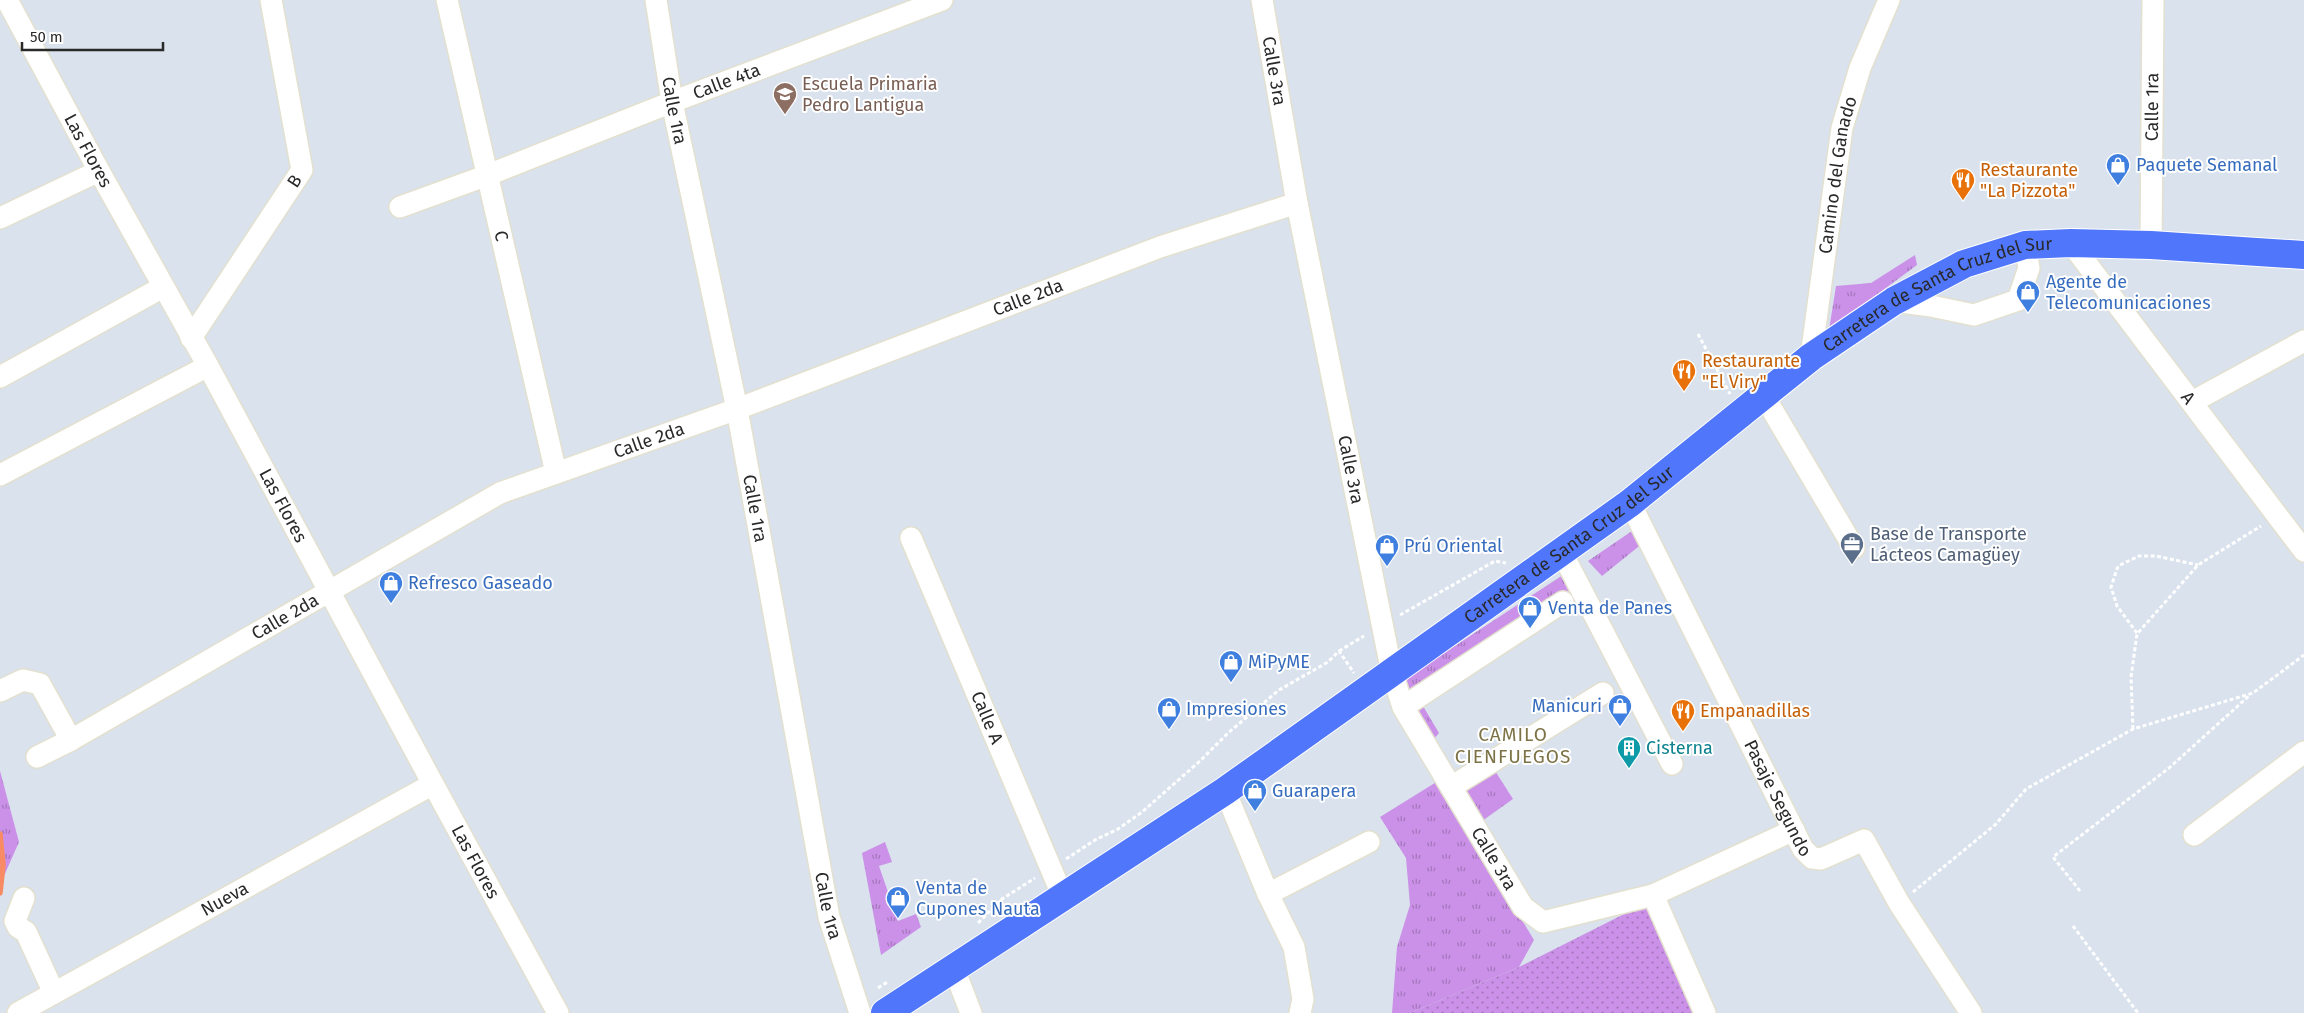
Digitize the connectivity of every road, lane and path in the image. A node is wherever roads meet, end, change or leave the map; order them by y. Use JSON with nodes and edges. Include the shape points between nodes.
{"nodes":[{"id":1,"x":7,"y":0,"type":"edge"},
{"id":2,"x":271,"y":0,"type":"edge"},
{"id":3,"x":447,"y":0,"type":"edge"},
{"id":4,"x":656,"y":0,"type":"edge"},
{"id":5,"x":942,"y":0,"type":"edge"},
{"id":6,"x":1262,"y":0,"type":"edge"},
{"id":7,"x":1890,"y":0,"type":"edge"},
{"id":8,"x":2153,"y":0,"type":"edge"},
{"id":9,"x":672,"y":102,"type":"junction"},
{"id":10,"x":99,"y":171,"type":"junction"},
{"id":11,"x":488,"y":176,"type":"junction"},
{"id":12,"x":1297,"y":204,"type":"junction"},
{"id":13,"x":400,"y":207,"type":"dead end"},
{"id":14,"x":0,"y":218,"type":"edge"},
{"id":15,"x":2072,"y":243,"type":"junction"},
{"id":16,"x":2025,"y":245,"type":"junction"},
{"id":17,"x":2152,"y":245,"type":"junction"},
{"id":18,"x":2304,"y":255,"type":"edge"},
{"id":19,"x":163,"y":287,"type":"junction"},
{"id":20,"x":1894,"y":302,"type":"junction"},
{"id":21,"x":1698,"y":334,"type":"dead end"},
{"id":22,"x":191,"y":338,"type":"junction"},
{"id":23,"x":2304,"y":341,"type":"edge"},
{"id":24,"x":1812,"y":357,"type":"junction"},
{"id":25,"x":208,"y":366,"type":"junction"},
{"id":26,"x":0,"y":378,"type":"edge"},
{"id":27,"x":1764,"y":396,"type":"junction"},
{"id":28,"x":2192,"y":402,"type":"junction"},
{"id":29,"x":737,"y":409,"type":"junction"},
{"id":30,"x":1741,"y":415,"type":"junction"},
{"id":31,"x":556,"y":473,"type":"junction"},
{"id":32,"x":0,"y":475,"type":"edge"},
{"id":33,"x":1630,"y":503,"type":"junction"},
{"id":34,"x":2278,"y":516,"type":"junction"},
{"id":35,"x":911,"y":538,"type":"dead end"},
{"id":36,"x":1854,"y":548,"type":"dead end"},
{"id":37,"x":1561,"y":551,"type":"junction"},
{"id":38,"x":2304,"y":551,"type":"edge"},
{"id":39,"x":1495,"y":561,"type":"dead end"},
{"id":40,"x":2198,"y":565,"type":"junction"},
{"id":41,"x":329,"y":590,"type":"junction"},
{"id":42,"x":1563,"y":602,"type":"dead end"},
{"id":43,"x":1382,"y":626,"type":"junction"},
{"id":44,"x":2137,"y":634,"type":"junction"},
{"id":45,"x":1339,"y":651,"type":"junction"},
{"id":46,"x":2304,"y":655,"type":"edge"},
{"id":47,"x":1392,"y":673,"type":"junction"},
{"id":48,"x":1367,"y":690,"type":"junction"},
{"id":49,"x":0,"y":691,"type":"edge"},
{"id":50,"x":1603,"y":693,"type":"dead end"},
{"id":51,"x":2253,"y":693,"type":"junction"},
{"id":52,"x":1403,"y":707,"type":"junction"},
{"id":53,"x":2133,"y":729,"type":"junction"},
{"id":54,"x":71,"y":740,"type":"junction"},
{"id":55,"x":2304,"y":752,"type":"edge"},
{"id":56,"x":37,"y":757,"type":"dead end"},
{"id":57,"x":1672,"y":764,"type":"dead end"},
{"id":58,"x":432,"y":784,"type":"junction"},
{"id":59,"x":1452,"y":787,"type":"junction"},
{"id":60,"x":1224,"y":791,"type":"junction"},
{"id":61,"x":1794,"y":830,"type":"junction"},
{"id":62,"x":2194,"y":834,"type":"dead end"},
{"id":63,"x":1369,"y":842,"type":"dead end"},
{"id":64,"x":1049,"y":868,"type":"junction"},
{"id":65,"x":2080,"y":891,"type":"dead end"},
{"id":66,"x":1268,"y":894,"type":"junction"},
{"id":67,"x":1653,"y":895,"type":"junction"},
{"id":68,"x":1063,"y":896,"type":"junction"},
{"id":69,"x":24,"y":898,"type":"dead end"},
{"id":70,"x":1899,"y":903,"type":"junction"},
{"id":71,"x":977,"y":924,"type":"dead end"},
{"id":72,"x":2073,"y":926,"type":"dead end"},
{"id":73,"x":954,"y":969,"type":"junction"},
{"id":74,"x":891,"y":980,"type":"dead end"},
{"id":75,"x":54,"y":993,"type":"junction"},
{"id":76,"x":858,"y":1009,"type":"edge"},
{"id":77,"x":18,"y":1013,"type":"edge"},
{"id":78,"x":558,"y":1013,"type":"edge"},
{"id":79,"x":885,"y":1013,"type":"edge"},
{"id":80,"x":971,"y":1013,"type":"edge"},
{"id":81,"x":1300,"y":1013,"type":"edge"},
{"id":82,"x":1705,"y":1013,"type":"edge"},
{"id":83,"x":1971,"y":1013,"type":"edge"},
{"id":84,"x":2138,"y":1013,"type":"edge"}],
"edges":[{"from":1,"to":10,"type":"street","name":"Las Flores"},
{"from":2,"to":22,"type":"street","name":"B","via":[[302,170]]},
{"from":3,"to":11,"type":"street","name":"C"},
{"from":4,"to":9,"type":"street","name":"Calle 1ra"},
{"from":5,"to":9,"type":"street","name":"Calle 4ta"},
{"from":6,"to":12,"type":"street","name":"Calle 3ra"},
{"from":7,"to":24,"type":"street","name":"Camino del Ganado","via":[[1860,68],[1842,128]]},
{"from":8,"to":17,"type":"street","name":"Calle 1ra"},
{"from":9,"to":11,"type":"street","name":"Calle 4ta"},
{"from":9,"to":29,"type":"street","name":"Calle 1ra"},
{"from":10,"to":14,"type":"street"},
{"from":10,"to":19,"type":"street","name":"Las Flores"},
{"from":11,"to":13,"type":"street","name":"Calle 4ta"},
{"from":11,"to":31,"type":"street","name":"C"},
{"from":12,"to":29,"type":"street","name":"Calle 2da","via":[[1160,247]]},
{"from":12,"to":43,"type":"street","name":"Calle 3ra"},
{"from":15,"to":16,"type":"main road","name":"Carretera de Santa Cruz del Sur"},
{"from":15,"to":17,"type":"main road","name":"Carretera de Santa Cruz del Sur"},
{"from":15,"to":28,"type":"street","name":"A"},
{"from":16,"to":20,"type":"main road","name":"Carretera de Santa Cruz del Sur","via":[[1964,264]]},
{"from":16,"to":20,"type":"street","via":[[2029,268],[2018,300],[1974,316]]},
{"from":17,"to":18,"type":"main road","name":"Carretera de Santa Cruz del Sur"},
{"from":19,"to":22,"type":"street","name":"Las Flores"},
{"from":19,"to":26,"type":"street"},
{"from":20,"to":24,"type":"main road","name":"Carretera de Santa Cruz del Sur"},
{"from":21,"to":30,"type":"path"},
{"from":22,"to":25,"type":"street","name":"Las Flores"},
{"from":23,"to":28,"type":"street"},
{"from":24,"to":27,"type":"main road","name":"Carretera de Santa Cruz del Sur"},
{"from":25,"to":32,"type":"street"},
{"from":25,"to":41,"type":"street","name":"Las Flores"},
{"from":27,"to":30,"type":"main road","name":"Carretera de Santa Cruz del Sur"},
{"from":27,"to":36,"type":"street"},
{"from":28,"to":34,"type":"street","name":"A"},
{"from":29,"to":31,"type":"street","name":"Calle 2da"},
{"from":29,"to":76,"type":"street","name":"Calle 1ra","via":[[829,917]]},
{"from":30,"to":33,"type":"main road","name":"Carretera de Santa Cruz del Sur"},
{"from":31,"to":41,"type":"street","name":"Calle 2da","via":[[500,493]]},
{"from":33,"to":37,"type":"main road","name":"Carretera de Santa Cruz del Sur"},
{"from":33,"to":61,"type":"street","name":"Pasaje Segundo"},
{"from":34,"to":38,"type":"street","name":"A"},
{"from":34,"to":40,"type":"path"},
{"from":35,"to":64,"type":"street","name":"Calle A"},
{"from":37,"to":47,"type":"main road","name":"Carretera de Santa Cruz del Sur"},
{"from":37,"to":57,"type":"street"},
{"from":39,"to":43,"type":"path"},
{"from":40,"to":44,"type":"path"},
{"from":40,"to":44,"type":"path","via":[[2156,556],[2139,556],[2118,566],[2111,587],[2117,606]]},
{"from":41,"to":54,"type":"street","name":"Calle 2da"},
{"from":41,"to":58,"type":"street","name":"Las Flores"},
{"from":42,"to":52,"type":"street"},
{"from":43,"to":45,"type":"path"},
{"from":43,"to":47,"type":"street","name":"Calle 3ra"},
{"from":44,"to":53,"type":"path","via":[[2131,678]]},
{"from":45,"to":48,"type":"path"},
{"from":45,"to":64,"type":"path","via":[[1328,662],[1279,690],[1142,812]]},
{"from":46,"to":51,"type":"path"},
{"from":47,"to":48,"type":"main road","name":"Carretera de Santa Cruz del Sur"},
{"from":47,"to":52,"type":"street","name":"Calle 3ra"},
{"from":48,"to":60,"type":"main road","name":"Carretera de Santa Cruz del Sur"},
{"from":49,"to":54,"type":"street","via":[[23,680],[40,684]]},
{"from":50,"to":59,"type":"street"},
{"from":51,"to":53,"type":"path"},
{"from":51,"to":65,"type":"path","via":[[2169,768],[2053,857]]},
{"from":52,"to":59,"type":"street","name":"Calle 3ra"},
{"from":53,"to":70,"type":"path","via":[[2026,789],[1996,824]]},
{"from":54,"to":56,"type":"street","name":"Calle 2da"},
{"from":55,"to":62,"type":"street"},
{"from":58,"to":75,"type":"street","name":"Nueva"},
{"from":58,"to":78,"type":"street","name":"Las Flores"},
{"from":59,"to":67,"type":"street","name":"Calle 3ra","via":[[1523,907],[1543,922]]},
{"from":60,"to":66,"type":"street"},
{"from":60,"to":68,"type":"main road","name":"Carretera de Santa Cruz del Sur"},
{"from":61,"to":67,"type":"street"},
{"from":61,"to":70,"type":"street","name":"Pasaje Segundo","via":[[1802,849],[1812,858],[1821,859],[1864,840]]},
{"from":63,"to":66,"type":"street"},
{"from":64,"to":68,"type":"street","name":"Calle A"},
{"from":64,"to":71,"type":"path","via":[[1002,899]]},
{"from":66,"to":81,"type":"street","via":[[1294,947],[1303,999]]},
{"from":67,"to":82,"type":"street"},
{"from":68,"to":73,"type":"main road","name":"Carretera de Santa Cruz del Sur"},
{"from":69,"to":75,"type":"street","via":[[15,921],[26,932]]},
{"from":70,"to":83,"type":"street","name":"Pasaje Segundo"},
{"from":72,"to":84,"type":"path"},
{"from":73,"to":79,"type":"main road","name":"Carretera de Santa Cruz del Sur"},
{"from":73,"to":80,"type":"street"},
{"from":74,"to":76,"type":"path"},
{"from":75,"to":77,"type":"street","name":"Nueva"}]}
